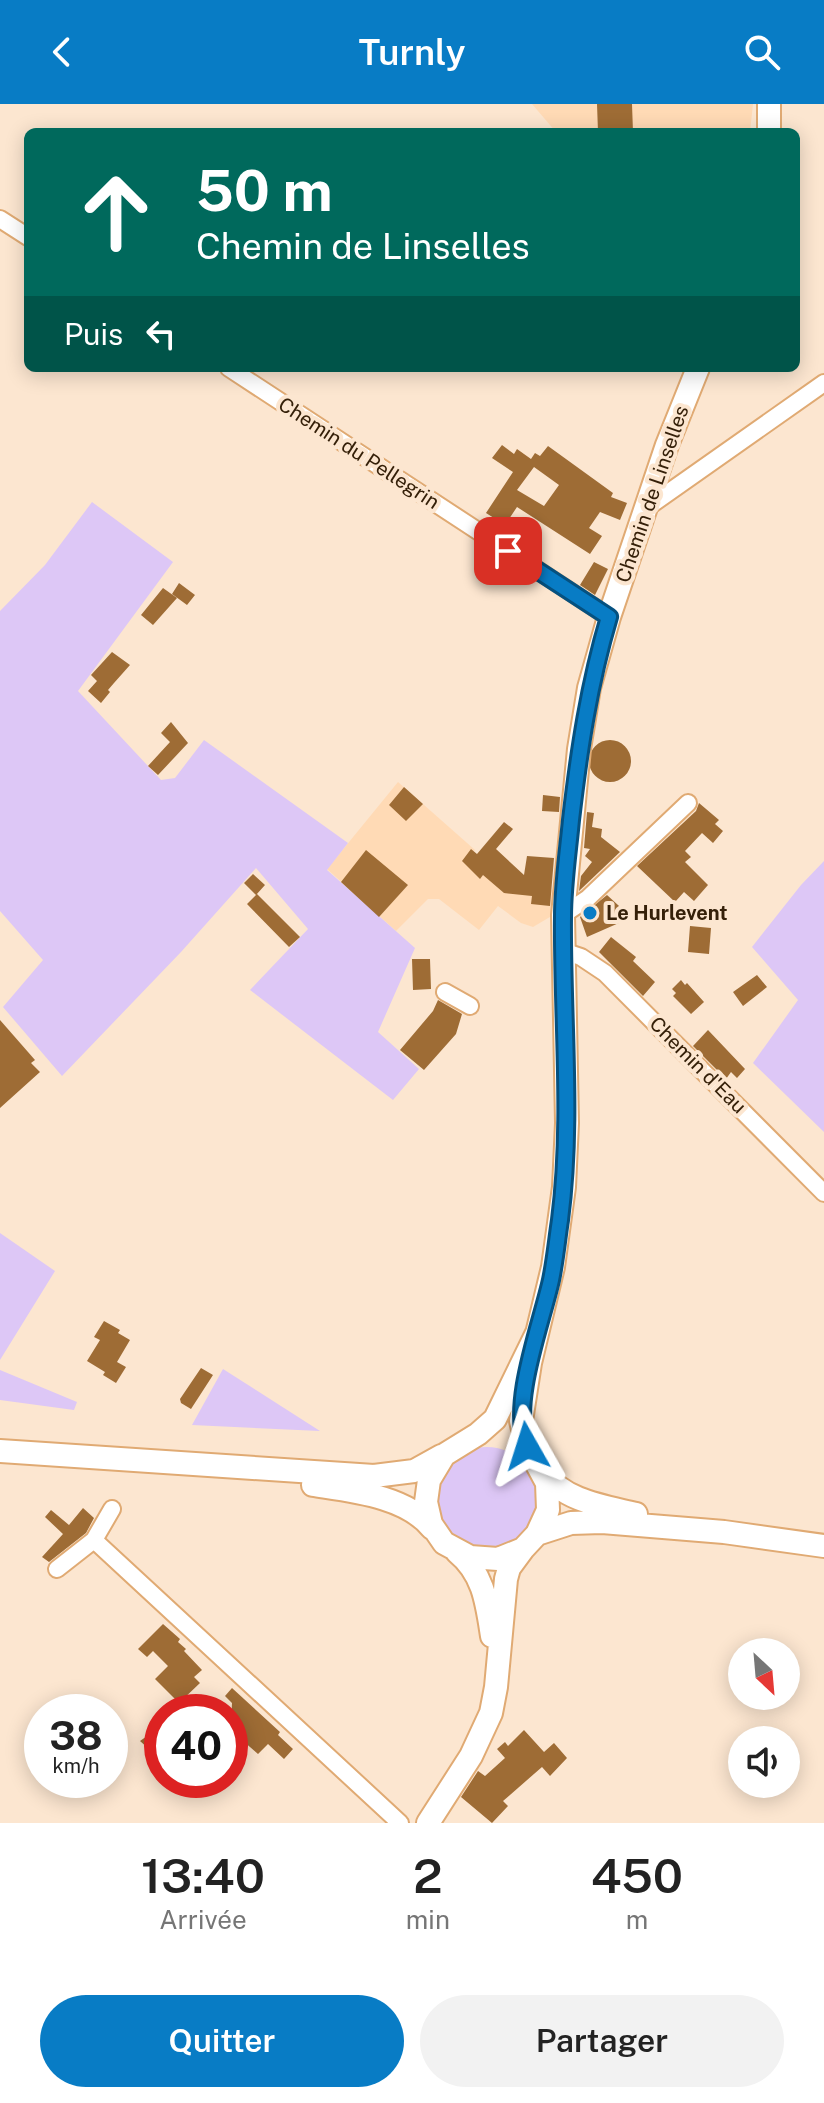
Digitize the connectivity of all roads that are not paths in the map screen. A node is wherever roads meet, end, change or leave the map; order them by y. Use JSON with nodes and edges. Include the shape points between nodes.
{"nodes":[{"id":1,"x":769,"y":104,"type":"edge"},
{"id":2,"x":769,"y":128,"type":"edge"},
{"id":3,"x":0,"y":219,"type":"edge"},
{"id":4,"x":24,"y":234,"type":"edge"},
{"id":5,"x":235,"y":372,"type":"edge"},
{"id":6,"x":696,"y":372,"type":"edge"},
{"id":7,"x":824,"y":383,"type":"edge"},
{"id":8,"x":645,"y":509,"type":"junction"},
{"id":9,"x":609,"y":617,"type":"junction"},
{"id":10,"x":688,"y":803,"type":"dead end"},
{"id":11,"x":563,"y":915,"type":"junction"},
{"id":12,"x":563,"y":951,"type":"junction"},
{"id":13,"x":445,"y":992,"type":"dead end"},
{"id":14,"x":470,"y":1006,"type":"dead end"},
{"id":15,"x":824,"y":1193,"type":"edge"},
{"id":16,"x":537,"y":1333,"type":"junction"},
{"id":17,"x":460,"y":1444,"type":"junction"},
{"id":18,"x":0,"y":1451,"type":"edge"},
{"id":19,"x":202,"y":1465,"type":"junction"},
{"id":20,"x":538,"y":1465,"type":"junction"},
{"id":21,"x":112,"y":1509,"type":"dead end"},
{"id":22,"x":435,"y":1531,"type":"junction"},
{"id":23,"x":724,"y":1532,"type":"junction"},
{"id":24,"x":94,"y":1540,"type":"junction"},
{"id":25,"x":530,"y":1542,"type":"junction"},
{"id":26,"x":824,"y":1546,"type":"edge"},
{"id":27,"x":456,"y":1552,"type":"junction"},
{"id":28,"x":57,"y":1569,"type":"dead end"},
{"id":29,"x":497,"y":1661,"type":"junction"},
{"id":30,"x":400,"y":1823,"type":"edge"},
{"id":31,"x":428,"y":1823,"type":"edge"}],
"edges":[{"from":1,"to":2,"type":"street"},
{"from":3,"to":4,"type":"street"},
{"from":5,"to":9,"type":"street","name":"Chemin du Pellegrin"},
{"from":6,"to":8,"type":"street","name":"Chemin de Linselles"},
{"from":7,"to":8,"type":"street"},
{"from":8,"to":9,"type":"street","name":"Chemin de Linselles"},
{"from":9,"to":11,"type":"street","name":"Chemin de Linselles","via":[[582,730]]},
{"from":10,"to":11,"type":"street","via":[[588,898]]},
{"from":11,"to":12,"type":"street","name":"Chemin de Linselles"},
{"from":12,"to":15,"type":"street","name":"Chemin d'Eau","via":[[605,973]]},
{"from":12,"to":16,"type":"street","name":"Chemin de Linselles","via":[[566,1168],[553,1267]]},
{"from":13,"to":14,"type":"street"},
{"from":16,"to":17,"type":"street","via":[[495,1419]]},
{"from":16,"to":20,"type":"street","via":[[521,1421]]},
{"from":17,"to":19,"type":"street","via":[[414,1471],[388,1476]]},
{"from":17,"to":20,"type":"street","via":[[492,1437],[507,1440]]},
{"from":17,"to":22,"type":"street","via":[[435,1466],[427,1487],[427,1510]]},
{"from":18,"to":19,"type":"street"},
{"from":19,"to":22,"type":"street","via":[[376,1498],[413,1511]]},
{"from":20,"to":23,"type":"street","via":[[556,1488],[575,1497]]},
{"from":20,"to":25,"type":"street","via":[[549,1503]]},
{"from":21,"to":24,"type":"street"},
{"from":22,"to":27,"type":"street"},
{"from":23,"to":25,"type":"street","via":[[586,1522],[555,1526]]},
{"from":23,"to":26,"type":"street"},
{"from":24,"to":28,"type":"street"},
{"from":24,"to":30,"type":"street"},
{"from":25,"to":27,"type":"street","via":[[491,1560]]},
{"from":25,"to":29,"type":"street","via":[[509,1568]]},
{"from":27,"to":29,"type":"street","via":[[473,1567],[482,1586]]},
{"from":29,"to":31,"type":"street","via":[[487,1725]]}]}
